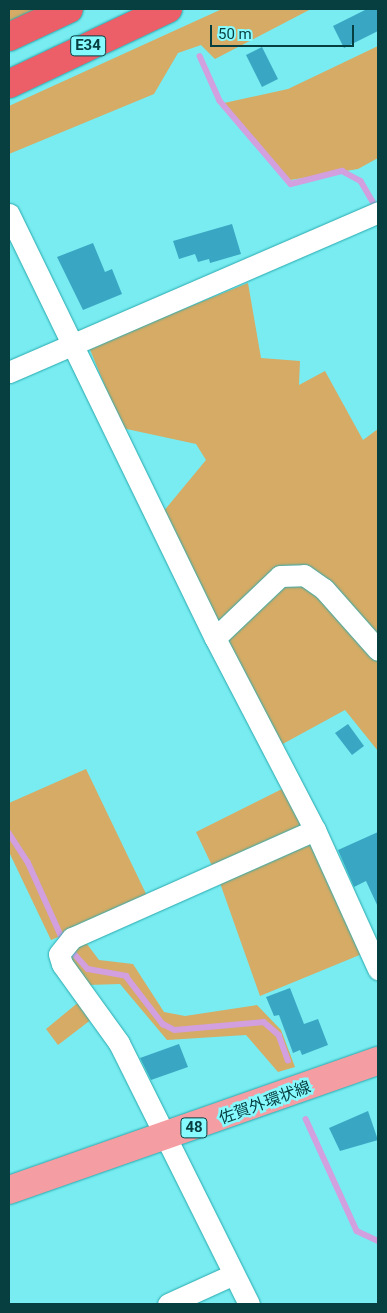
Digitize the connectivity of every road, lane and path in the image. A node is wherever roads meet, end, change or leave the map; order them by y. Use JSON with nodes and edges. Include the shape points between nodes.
{"nodes":[{"id":1,"x":69,"y":9,"type":"edge"},
{"id":2,"x":168,"y":9,"type":"edge"},
{"id":3,"x":9,"y":37,"type":"edge"},
{"id":4,"x":9,"y":84,"type":"edge"},
{"id":5,"x":378,"y":212,"type":"edge"},
{"id":6,"x":9,"y":214,"type":"edge"},
{"id":7,"x":75,"y":345,"type":"junction"},
{"id":8,"x":9,"y":372,"type":"edge"},
{"id":9,"x":215,"y":638,"type":"junction"},
{"id":10,"x":378,"y":650,"type":"edge"},
{"id":11,"x":315,"y":830,"type":"junction"},
{"id":12,"x":378,"y":969,"type":"edge"},
{"id":13,"x":378,"y":1061,"type":"edge"},
{"id":14,"x":166,"y":1138,"type":"junction"},
{"id":15,"x":9,"y":1190,"type":"edge"},
{"id":16,"x":234,"y":1274,"type":"junction"},
{"id":17,"x":168,"y":1304,"type":"edge"},
{"id":18,"x":249,"y":1304,"type":"edge"}],
"edges":[{"from":1,"to":3,"type":"highway","number":"E34"},
{"from":2,"to":4,"type":"highway","number":"E34"},
{"from":5,"to":7,"type":"street"},
{"from":6,"to":7,"type":"street"},
{"from":7,"to":8,"type":"street"},
{"from":7,"to":9,"type":"street"},
{"from":9,"to":10,"type":"street","via":[[280,576],[304,575],[324,589]]},
{"from":9,"to":11,"type":"street"},
{"from":11,"to":12,"type":"street"},
{"from":11,"to":14,"type":"street","via":[[66,946],[62,964],[119,1043]]},
{"from":13,"to":14,"type":"main road","name":"佐賀外環状線","number":"48"},
{"from":14,"to":15,"type":"main road","name":"佐賀外環状線","number":"48"},
{"from":14,"to":16,"type":"street"},
{"from":16,"to":17,"type":"street"},
{"from":16,"to":18,"type":"street"}]}
